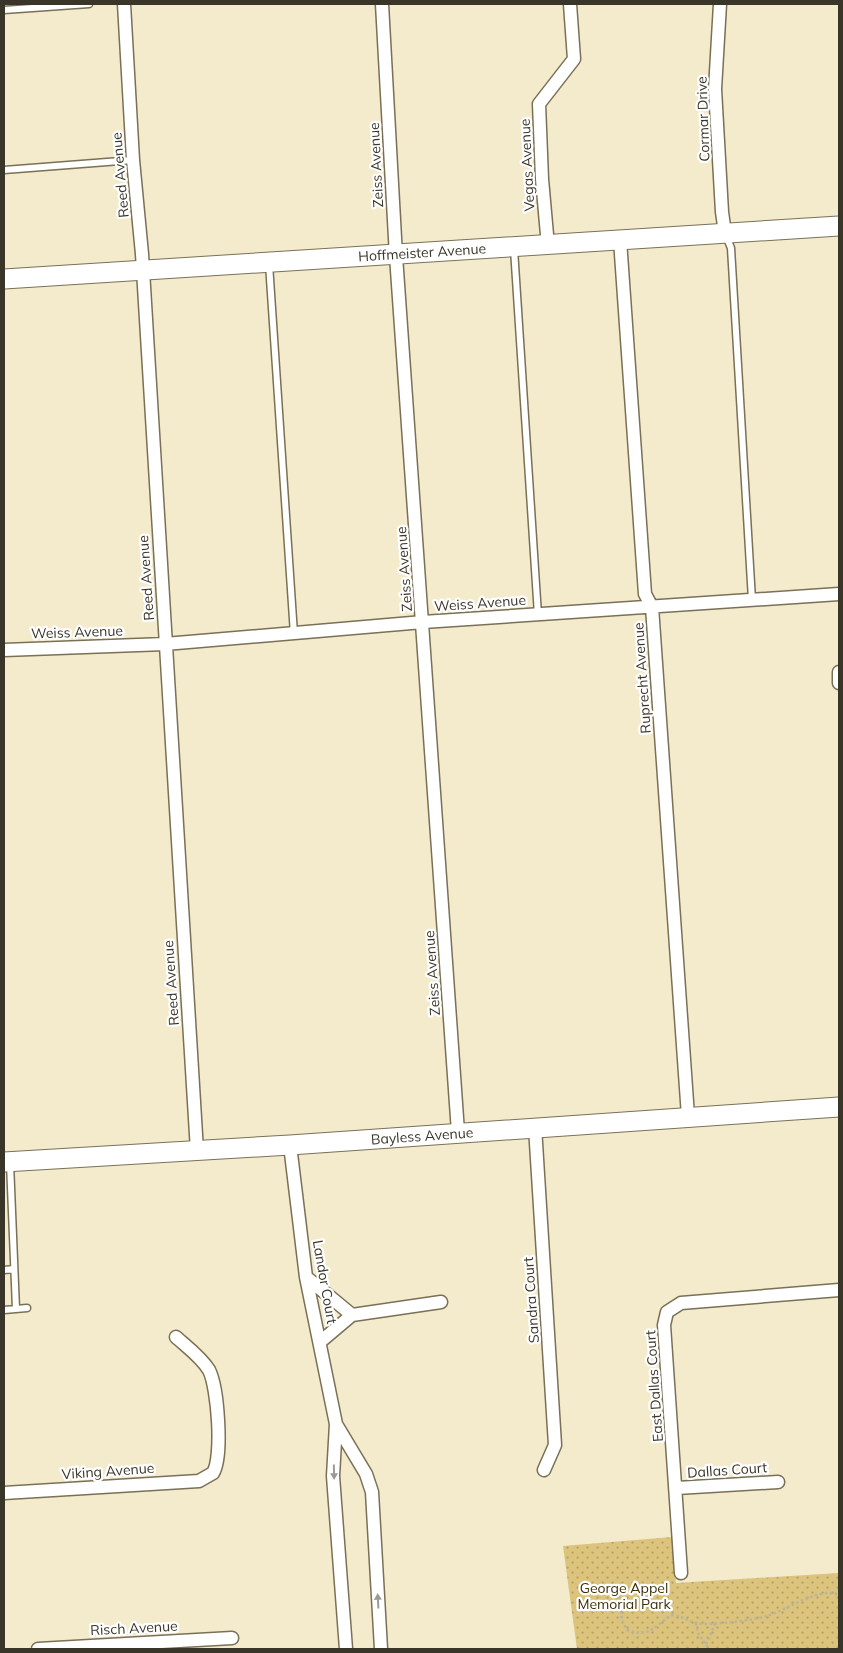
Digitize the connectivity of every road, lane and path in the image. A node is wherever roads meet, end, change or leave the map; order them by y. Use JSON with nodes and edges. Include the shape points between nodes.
{"nodes":[{"id":1,"x":89,"y":4,"type":"edge"},
{"id":2,"x":124,"y":4,"type":"edge"},
{"id":3,"x":382,"y":4,"type":"edge"},
{"id":4,"x":570,"y":4,"type":"edge"},
{"id":5,"x":720,"y":4,"type":"edge"},
{"id":6,"x":4,"y":10,"type":"edge"},
{"id":7,"x":133,"y":160,"type":"junction"},
{"id":8,"x":4,"y":170,"type":"edge"},
{"id":9,"x":839,"y":229,"type":"edge"},
{"id":10,"x":725,"y":232,"type":"junction"},
{"id":11,"x":620,"y":240,"type":"junction"},
{"id":12,"x":548,"y":246,"type":"junction"},
{"id":13,"x":513,"y":248,"type":"junction"},
{"id":14,"x":396,"y":256,"type":"junction"},
{"id":15,"x":268,"y":262,"type":"junction"},
{"id":16,"x":142,"y":270,"type":"junction"},
{"id":17,"x":4,"y":279,"type":"edge"},
{"id":18,"x":839,"y":594,"type":"edge"},
{"id":19,"x":752,"y":600,"type":"junction"},
{"id":20,"x":652,"y":607,"type":"junction"},
{"id":21,"x":538,"y":615,"type":"junction"},
{"id":22,"x":423,"y":622,"type":"junction"},
{"id":23,"x":294,"y":634,"type":"junction"},
{"id":24,"x":165,"y":644,"type":"junction"},
{"id":25,"x":4,"y":650,"type":"edge"},
{"id":26,"x":839,"y":672,"type":"edge"},
{"id":27,"x":839,"y":683,"type":"edge"},
{"id":28,"x":839,"y":1107,"type":"edge"},
{"id":29,"x":688,"y":1116,"type":"junction"},
{"id":30,"x":839,"y":1117,"type":"edge"},
{"id":31,"x":535,"y":1127,"type":"junction"},
{"id":32,"x":458,"y":1132,"type":"junction"},
{"id":33,"x":290,"y":1145,"type":"junction"},
{"id":34,"x":197,"y":1151,"type":"junction"},
{"id":35,"x":7,"y":1162,"type":"edge"},
{"id":36,"x":14,"y":1269,"type":"junction"},
{"id":37,"x":4,"y":1270,"type":"edge"},
{"id":38,"x":306,"y":1277,"type":"junction"},
{"id":39,"x":839,"y":1290,"type":"edge"},
{"id":40,"x":442,"y":1302,"type":"dead end"},
{"id":41,"x":27,"y":1308,"type":"dead end"},
{"id":42,"x":16,"y":1309,"type":"junction"},
{"id":43,"x":4,"y":1310,"type":"edge"},
{"id":44,"x":352,"y":1316,"type":"junction"},
{"id":45,"x":176,"y":1337,"type":"dead end"},
{"id":46,"x":320,"y":1342,"type":"junction"},
{"id":47,"x":336,"y":1424,"type":"junction"},
{"id":48,"x":544,"y":1470,"type":"dead end"},
{"id":49,"x":778,"y":1482,"type":"dead end"},
{"id":50,"x":677,"y":1488,"type":"junction"},
{"id":51,"x":4,"y":1493,"type":"edge"},
{"id":52,"x":681,"y":1573,"type":"dead end"},
{"id":53,"x":619,"y":1596,"type":"dead end"},
{"id":54,"x":839,"y":1596,"type":"edge"},
{"id":55,"x":716,"y":1622,"type":"junction"},
{"id":56,"x":696,"y":1623,"type":"junction"},
{"id":57,"x":232,"y":1638,"type":"dead end"},
{"id":58,"x":706,"y":1644,"type":"junction"},
{"id":59,"x":38,"y":1649,"type":"edge"},
{"id":60,"x":346,"y":1649,"type":"edge"},
{"id":61,"x":381,"y":1649,"type":"edge"},
{"id":62,"x":709,"y":1649,"type":"edge"}],
"edges":[{"from":1,"to":6,"type":"lane"},
{"from":2,"to":7,"type":"street","name":"Reed Avenue"},
{"from":3,"to":14,"type":"street","name":"Zeiss Avenue"},
{"from":4,"to":12,"type":"street","name":"Vegas Avenue","via":[[574,59],[539,104]]},
{"from":5,"to":10,"type":"street","name":"Cormar Drive","via":[[714,89]]},
{"from":7,"to":8,"type":"lane"},
{"from":7,"to":16,"type":"street","name":"Reed Avenue"},
{"from":9,"to":10,"type":"street","name":"Hoffmeister Avenue"},
{"from":10,"to":11,"type":"street","name":"Hoffmeister Avenue"},
{"from":10,"to":19,"type":"lane","via":[[731,248]]},
{"from":11,"to":12,"type":"street","name":"Hoffmeister Avenue"},
{"from":11,"to":20,"type":"street","name":"Ruprecht Avenue","via":[[645,594]]},
{"from":12,"to":13,"type":"street","name":"Hoffmeister Avenue"},
{"from":13,"to":14,"type":"street","name":"Hoffmeister Avenue"},
{"from":13,"to":21,"type":"lane"},
{"from":14,"to":15,"type":"street","name":"Hoffmeister Avenue"},
{"from":14,"to":22,"type":"street","name":"Zeiss Avenue"},
{"from":15,"to":16,"type":"street","name":"Hoffmeister Avenue"},
{"from":15,"to":23,"type":"lane"},
{"from":16,"to":17,"type":"street","name":"Hoffmeister Avenue"},
{"from":16,"to":24,"type":"street","name":"Reed Avenue"},
{"from":18,"to":19,"type":"street","name":"Weiss Avenue"},
{"from":19,"to":20,"type":"street","name":"Weiss Avenue"},
{"from":20,"to":21,"type":"street","name":"Weiss Avenue"},
{"from":20,"to":29,"type":"street","name":"Ruprecht Avenue"},
{"from":21,"to":22,"type":"street","name":"Weiss Avenue"},
{"from":22,"to":23,"type":"street","name":"Weiss Avenue"},
{"from":22,"to":32,"type":"street","name":"Zeiss Avenue"},
{"from":23,"to":24,"type":"street","name":"Weiss Avenue"},
{"from":24,"to":25,"type":"street","name":"Weiss Avenue"},
{"from":24,"to":34,"type":"street","name":"Reed Avenue"},
{"from":26,"to":27,"type":"street"},
{"from":28,"to":29,"type":"street","name":"Bayless Avenue"},
{"from":28,"to":30,"type":"street"},
{"from":29,"to":31,"type":"street","name":"Bayless Avenue"},
{"from":31,"to":32,"type":"street","name":"Bayless Avenue"},
{"from":31,"to":48,"type":"street","name":"Sandra Court","via":[[555,1445]]},
{"from":32,"to":33,"type":"street","name":"Bayless Avenue"},
{"from":33,"to":34,"type":"street","name":"Bayless Avenue"},
{"from":33,"to":38,"type":"street","name":"Landor Court"},
{"from":34,"to":35,"type":"street","name":"Bayless Avenue"},
{"from":35,"to":36,"type":"lane"},
{"from":36,"to":37,"type":"lane"},
{"from":36,"to":42,"type":"lane"},
{"from":38,"to":44,"type":"street"},
{"from":38,"to":46,"type":"street","name":"Landor Court"},
{"from":39,"to":50,"type":"street","name":"East Dallas Court","via":[[680,1304],[667,1312],[664,1325]]},
{"from":40,"to":44,"type":"street"},
{"from":41,"to":42,"type":"lane"},
{"from":42,"to":43,"type":"lane"},
{"from":44,"to":46,"type":"street"},
{"from":45,"to":51,"type":"street","name":"Viking Avenue","via":[[208,1368],[215,1387],[218,1460],[213,1473],[199,1481]]},
{"from":46,"to":47,"type":"street","name":"Landor Court"},
{"from":47,"to":60,"type":"street","name":"Landor Court","one_way":true,"via":[[333,1476]]},
{"from":61,"to":47,"type":"street","name":"Landor Court","one_way":true,"via":[[372,1492],[366,1474]]},
{"from":49,"to":50,"type":"street","name":"Dallas Court"},
{"from":50,"to":52,"type":"street","name":"East Dallas Court"},
{"from":53,"to":56,"type":"path","via":[[622,1620],[627,1630],[646,1633],[672,1615],[683,1616]]},
{"from":54,"to":55,"type":"path","via":[[822,1592],[767,1616]]},
{"from":55,"to":56,"type":"path"},
{"from":55,"to":58,"type":"path"},
{"from":56,"to":58,"type":"path"},
{"from":57,"to":59,"type":"street","name":"Risch Avenue"},
{"from":58,"to":62,"type":"path"}]}
